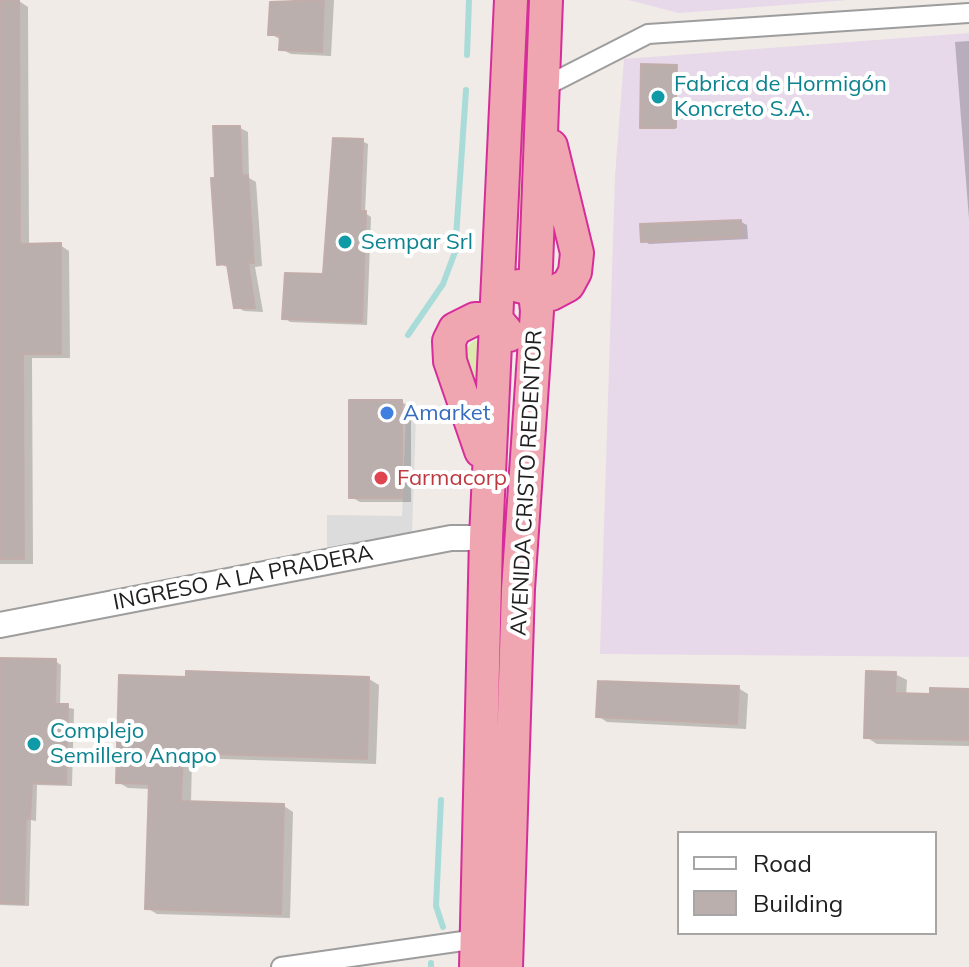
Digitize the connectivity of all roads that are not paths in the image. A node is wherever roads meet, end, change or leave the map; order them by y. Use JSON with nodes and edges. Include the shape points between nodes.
{"nodes":[{"id":1,"x":511,"y":0,"type":"edge"},
{"id":2,"x":546,"y":0,"type":"edge"},
{"id":3,"x":969,"y":13,"type":"edge"},
{"id":4,"x":507,"y":73,"type":"junction"},
{"id":5,"x":542,"y":102,"type":"junction"},
{"id":6,"x":535,"y":293,"type":"junction"},
{"id":7,"x":496,"y":319,"type":"junction"},
{"id":8,"x":488,"y":486,"type":"junction"},
{"id":9,"x":486,"y":538,"type":"junction"},
{"id":10,"x":518,"y":589,"type":"junction"},
{"id":11,"x":0,"y":625,"type":"edge"},
{"id":12,"x":476,"y":953,"type":"edge"},
{"id":13,"x":281,"y":967,"type":"edge"},
{"id":14,"x":506,"y":967,"type":"edge"}],
"edges":[{"from":1,"to":4,"type":"highway","name":"AVENIDA CRISTO REDENTOR"},
{"from":2,"to":5,"type":"highway"},
{"from":3,"to":5,"type":"street","via":[[648,34]]},
{"from":4,"to":6,"type":"highway","via":[[516,156],[513,278]]},
{"from":4,"to":7,"type":"highway","name":"AVENIDA CRISTO REDENTOR"},
{"from":5,"to":6,"type":"highway","via":[[577,253],[568,285],[551,294]]},
{"from":6,"to":10,"type":"highway","name":"AVENIDA CRISTO REDENTOR"},
{"from":7,"to":8,"type":"highway","name":"AVENIDA CRISTO REDENTOR"},
{"from":7,"to":8,"type":"highway","via":[[461,324],[451,335],[449,348]]},
{"from":7,"to":10,"type":"highway","via":[[508,331],[513,355],[510,526]]},
{"from":8,"to":9,"type":"highway","name":"AVENIDA CRISTO REDENTOR"},
{"from":9,"to":11,"type":"street","name":"INGRESO A LA PRADERA","via":[[451,538]]},
{"from":9,"to":12,"type":"highway","name":"AVENIDA CRISTO REDENTOR"},
{"from":10,"to":14,"type":"highway","name":"AVENIDA CRISTO REDENTOR"},
{"from":12,"to":13,"type":"street"}]}
